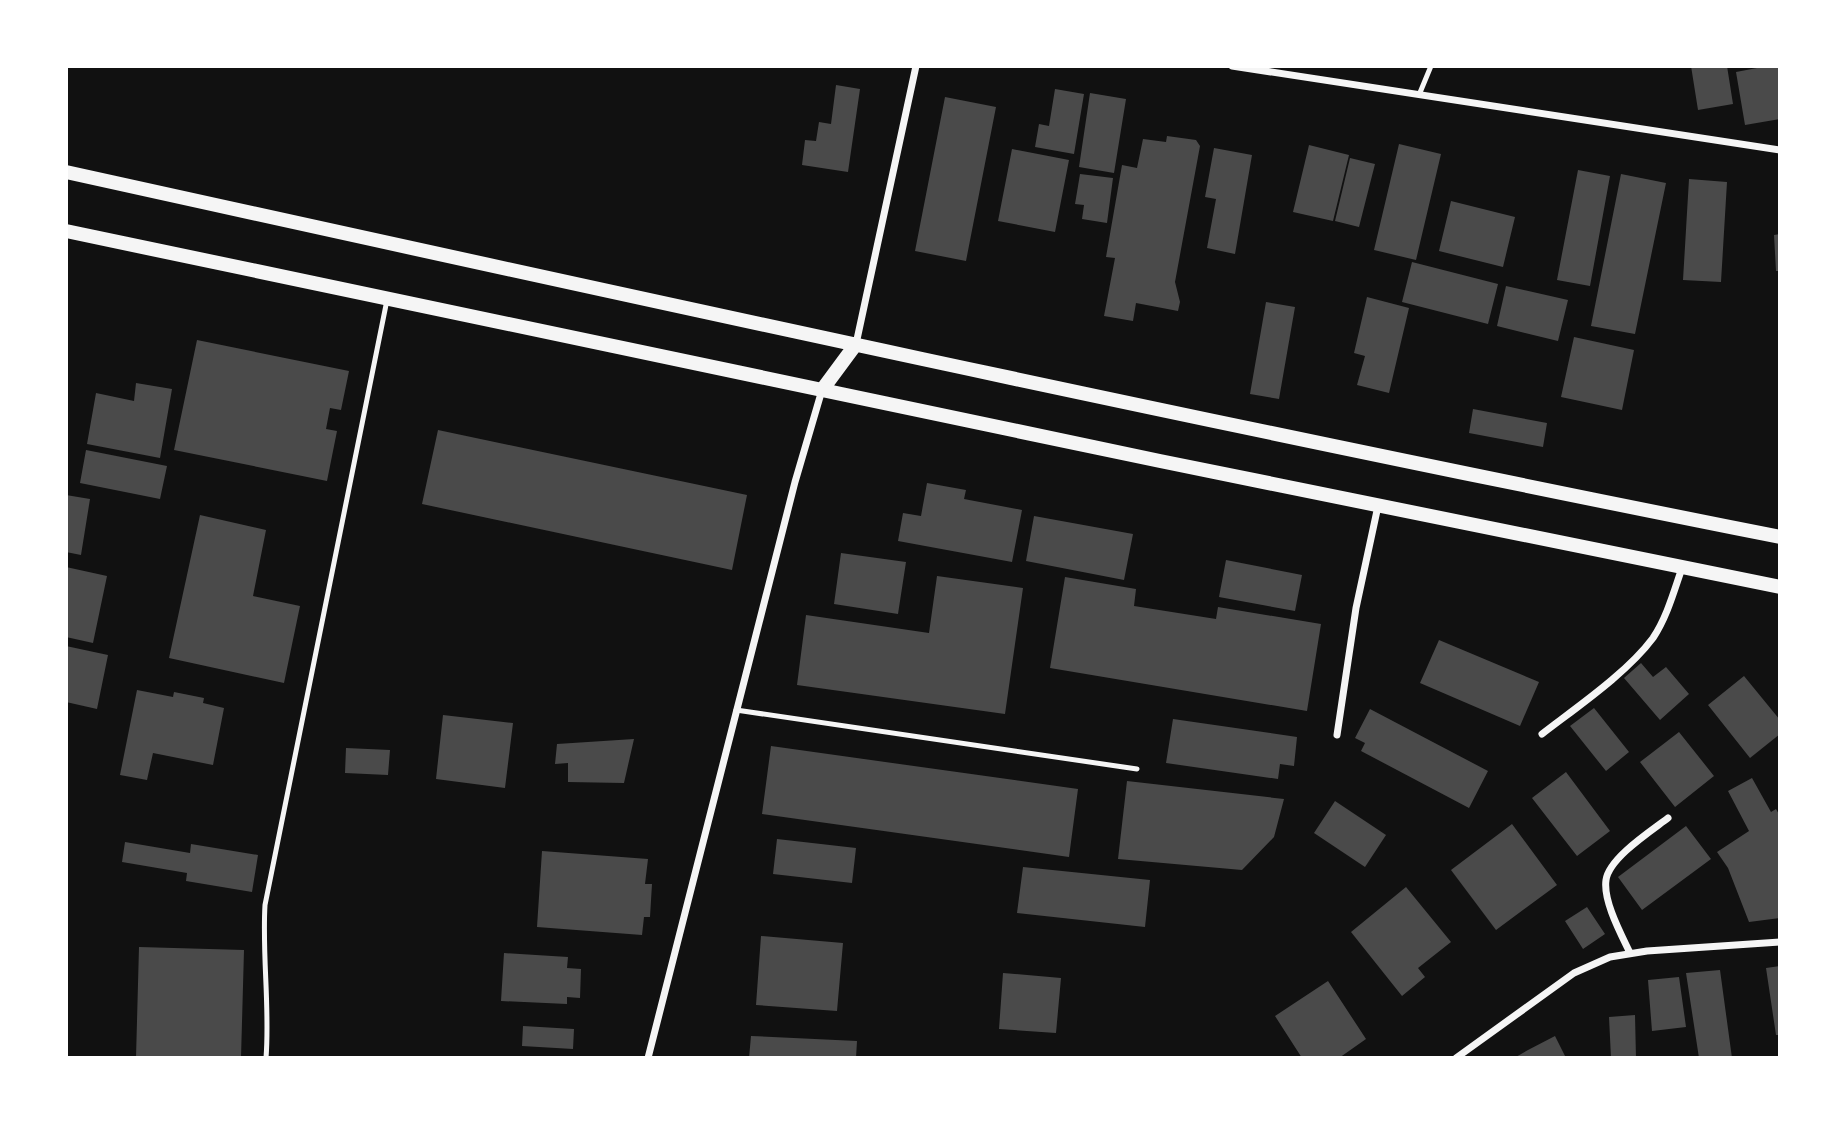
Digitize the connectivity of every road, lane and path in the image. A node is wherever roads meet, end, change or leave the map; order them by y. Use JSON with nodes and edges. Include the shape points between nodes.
{"nodes":[{"id":1,"x":916,"y":66,"type":"edge"},
{"id":2,"x":1232,"y":66,"type":"edge"},
{"id":3,"x":1431,"y":66,"type":"edge"},
{"id":4,"x":1419,"y":95,"type":"junction"},
{"id":5,"x":1780,"y":150,"type":"edge"},
{"id":6,"x":66,"y":172,"type":"edge"},
{"id":7,"x":66,"y":231,"type":"edge"},
{"id":8,"x":387,"y":299,"type":"junction"},
{"id":9,"x":856,"y":344,"type":"junction"},
{"id":10,"x":822,"y":390,"type":"junction"},
{"id":11,"x":1378,"y":506,"type":"junction"},
{"id":12,"x":1780,"y":537,"type":"edge"},
{"id":13,"x":1682,"y":568,"type":"junction"},
{"id":14,"x":1780,"y":587,"type":"edge"},
{"id":15,"x":736,"y":710,"type":"junction"},
{"id":16,"x":1337,"y":734,"type":"dead end"},
{"id":17,"x":1542,"y":734,"type":"dead end"},
{"id":18,"x":1137,"y":769,"type":"dead end"},
{"id":19,"x":1668,"y":818,"type":"dead end"},
{"id":20,"x":1780,"y":942,"type":"edge"},
{"id":21,"x":1630,"y":953,"type":"junction"},
{"id":22,"x":266,"y":1058,"type":"edge"},
{"id":23,"x":648,"y":1058,"type":"edge"},
{"id":24,"x":1456,"y":1058,"type":"edge"}],
"edges":[{"from":1,"to":9,"type":"street"},
{"from":2,"to":4,"type":"street"},
{"from":3,"to":4,"type":"lane"},
{"from":4,"to":5,"type":"street"},
{"from":6,"to":9,"type":"main road"},
{"from":7,"to":8,"type":"main road"},
{"from":8,"to":10,"type":"main road"},
{"from":8,"to":22,"type":"lane","via":[[265,905]]},
{"from":9,"to":10,"type":"main road"},
{"from":9,"to":12,"type":"main road"},
{"from":10,"to":11,"type":"main road"},
{"from":10,"to":15,"type":"street"},
{"from":11,"to":13,"type":"main road"},
{"from":11,"to":16,"type":"street","via":[[1356,608]]},
{"from":13,"to":14,"type":"main road"},
{"from":13,"to":17,"type":"street","via":[[1669,607],[1638,655]]},
{"from":15,"to":18,"type":"lane"},
{"from":15,"to":23,"type":"street"},
{"from":19,"to":21,"type":"street","via":[[1613,864],[1606,879],[1607,895]]},
{"from":20,"to":21,"type":"street"},
{"from":21,"to":24,"type":"street","via":[[1574,973]]}]}
